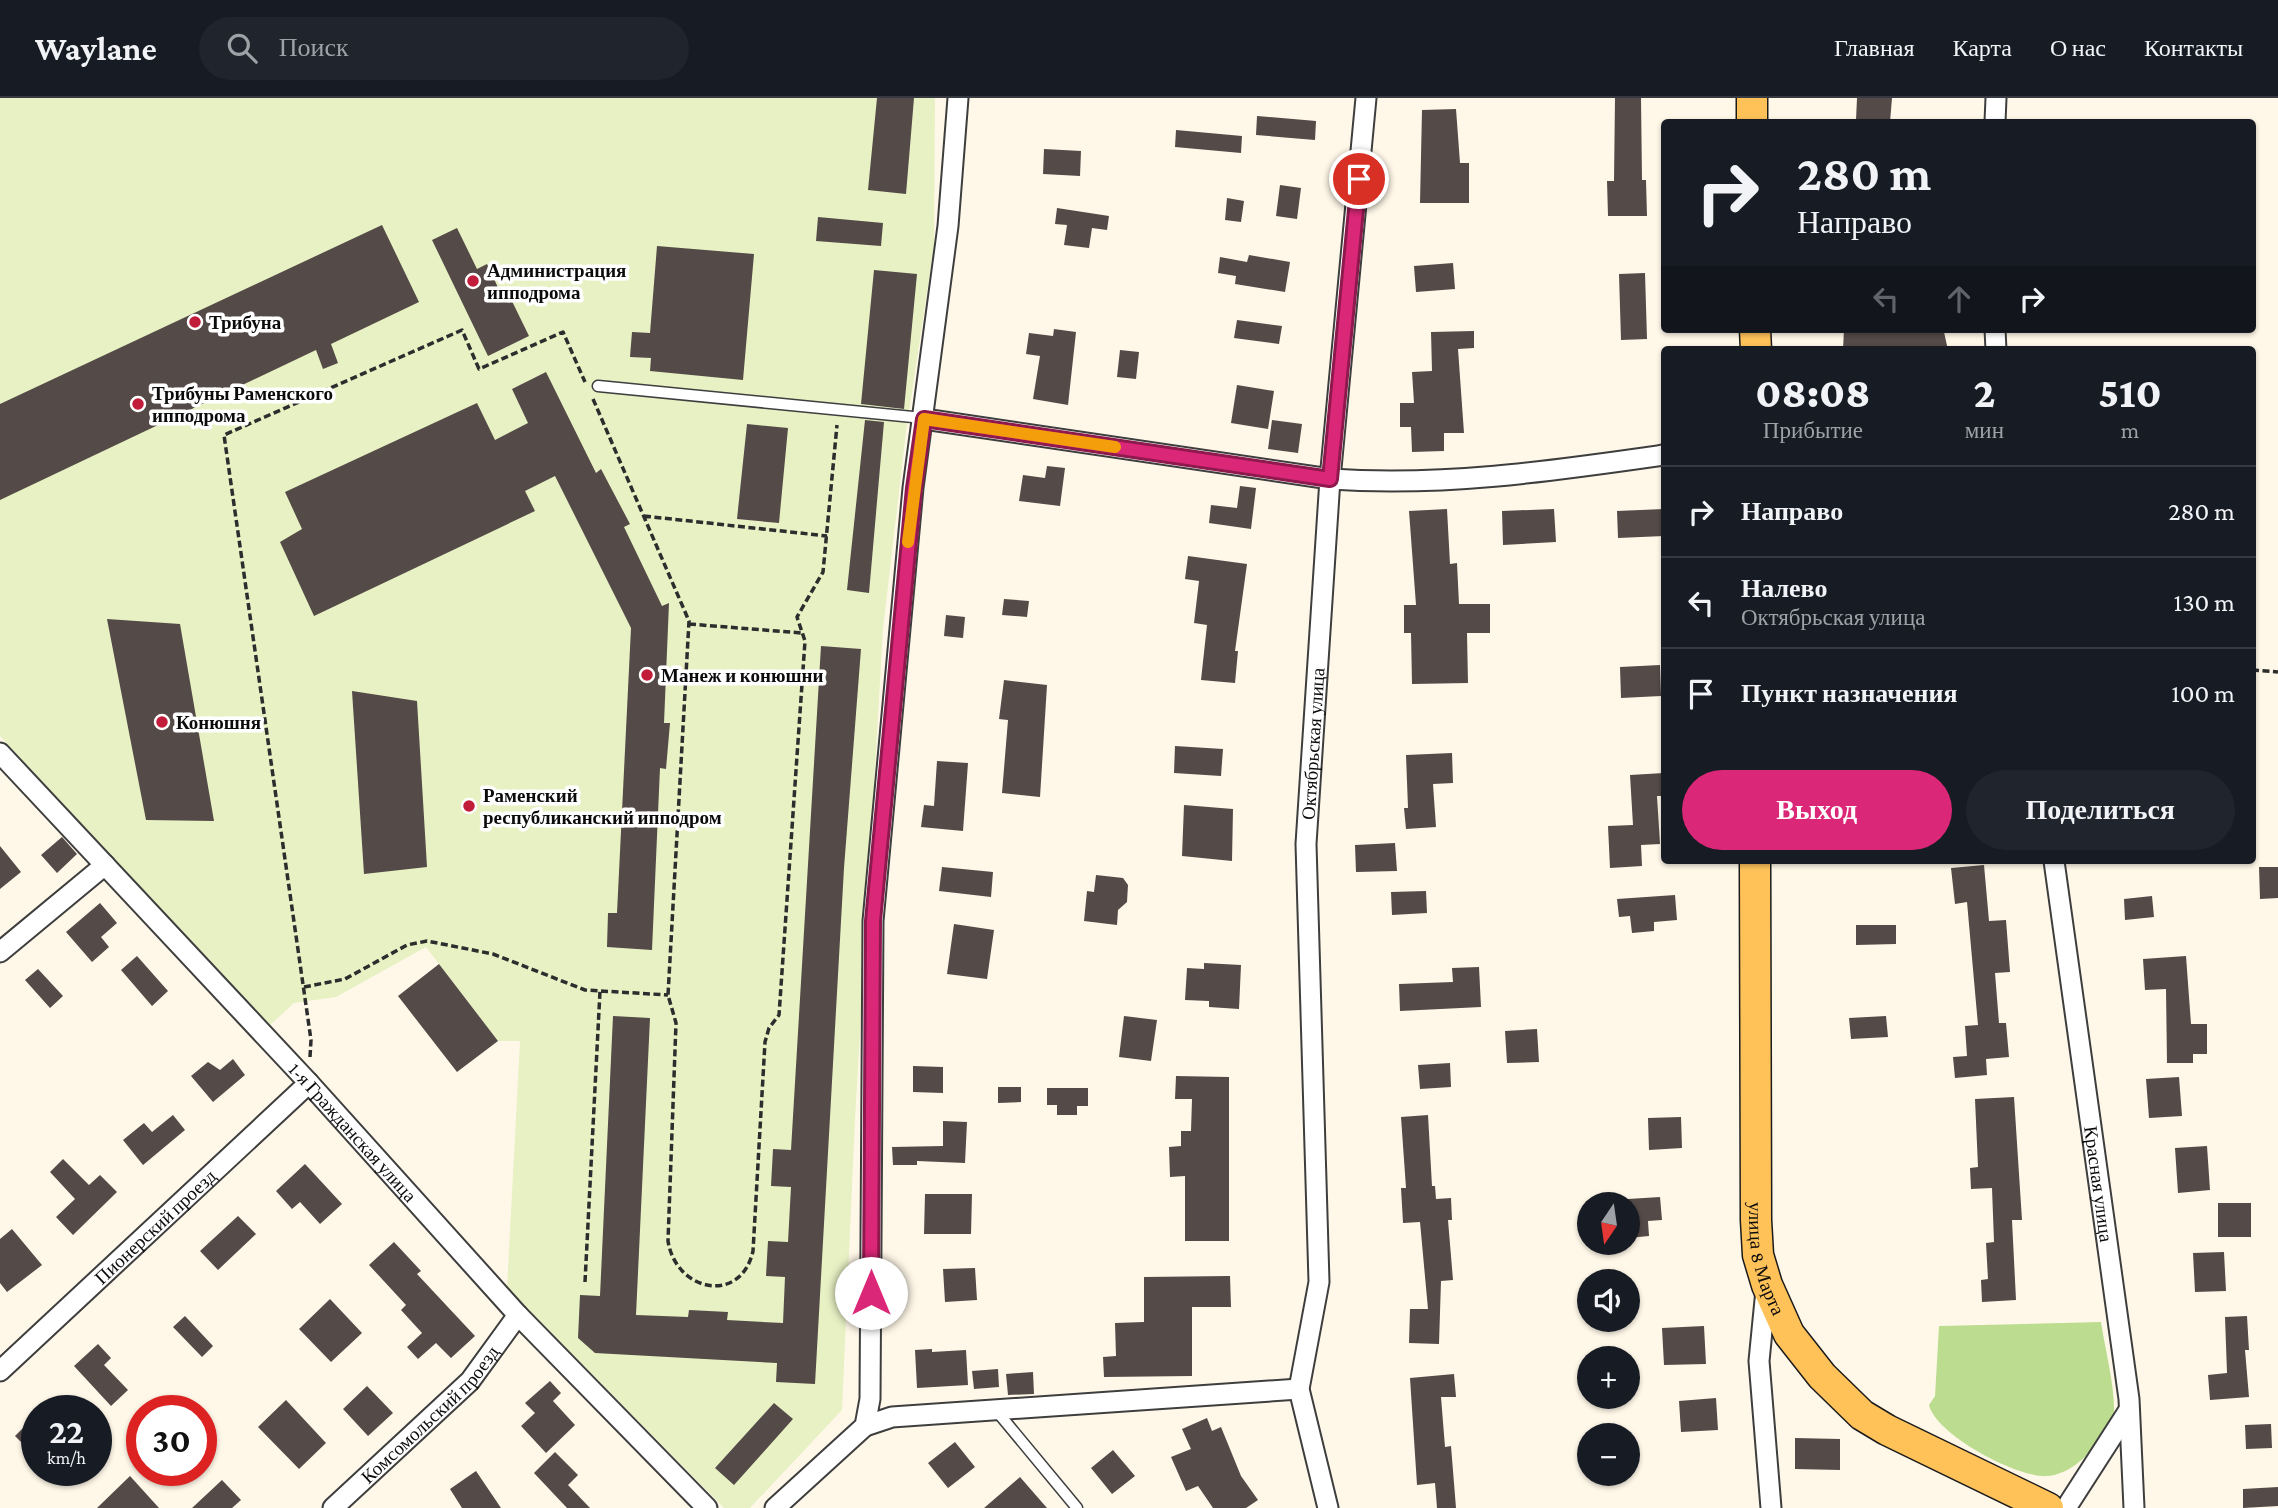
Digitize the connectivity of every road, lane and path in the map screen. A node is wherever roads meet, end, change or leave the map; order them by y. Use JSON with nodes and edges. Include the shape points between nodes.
{"nodes":[{"id":1,"x":958,"y":98,"type":"edge"},
{"id":2,"x":1366,"y":98,"type":"edge"},
{"id":3,"x":1752,"y":98,"type":"edge"},
{"id":4,"x":1996,"y":98,"type":"edge"},
{"id":5,"x":1752,"y":119,"type":"edge"},
{"id":6,"x":1995,"y":119,"type":"edge"},
{"id":7,"x":592,"y":386,"type":"joint"},
{"id":8,"x":592,"y":398,"type":"dead end"},
{"id":9,"x":838,"y":410,"type":"junction"},
{"id":10,"x":924,"y":419,"type":"junction"},
{"id":11,"x":1661,"y":455,"type":"edge"},
{"id":12,"x":1330,"y":479,"type":"junction"},
{"id":13,"x":644,"y":516,"type":"junction"},
{"id":14,"x":827,"y":536,"type":"junction"},
{"id":15,"x":689,"y":624,"type":"junction"},
{"id":16,"x":802,"y":633,"type":"junction"},
{"id":17,"x":2256,"y":670,"type":"edge"},
{"id":18,"x":2278,"y":672,"type":"edge"},
{"id":19,"x":0,"y":753,"type":"edge"},
{"id":20,"x":105,"y":864,"type":"junction"},
{"id":21,"x":1755,"y":864,"type":"edge"},
{"id":22,"x":2054,"y":864,"type":"edge"},
{"id":23,"x":0,"y":952,"type":"edge"},
{"id":24,"x":303,"y":987,"type":"junction"},
{"id":25,"x":600,"y":991,"type":"junction"},
{"id":26,"x":668,"y":995,"type":"junction"},
{"id":27,"x":309,"y":1083,"type":"junction"},
{"id":28,"x":585,"y":1282,"type":"dead end"},
{"id":29,"x":1767,"y":1285,"type":"junction"},
{"id":30,"x":519,"y":1315,"type":"junction"},
{"id":31,"x":0,"y":1371,"type":"edge"},
{"id":32,"x":1300,"y":1389,"type":"junction"},
{"id":33,"x":994,"y":1409,"type":"junction"},
{"id":34,"x":2129,"y":1410,"type":"junction"},
{"id":35,"x":866,"y":1426,"type":"junction"},
{"id":36,"x":333,"y":1508,"type":"edge"},
{"id":37,"x":707,"y":1508,"type":"edge"},
{"id":38,"x":775,"y":1508,"type":"edge"},
{"id":39,"x":1077,"y":1508,"type":"edge"},
{"id":40,"x":1328,"y":1508,"type":"edge"},
{"id":41,"x":1771,"y":1508,"type":"edge"},
{"id":42,"x":2048,"y":1508,"type":"edge"},
{"id":43,"x":2066,"y":1508,"type":"edge"},
{"id":44,"x":2134,"y":1508,"type":"edge"}],
"edges":[{"from":1,"to":10,"type":"street","via":[[948,226]]},
{"from":2,"to":12,"type":"street","name":"Октябрьская улица"},
{"from":3,"to":5,"type":"main road"},
{"from":4,"to":6,"type":"street"},
{"from":7,"to":9,"type":"lane"},
{"from":7,"to":24,"type":"path","via":[[563,332],[479,369],[462,330],[224,435]]},
{"from":8,"to":13,"type":"path"},
{"from":9,"to":10,"type":"lane"},
{"from":9,"to":14,"type":"path"},
{"from":10,"to":12,"type":"street"},
{"from":10,"to":35,"type":"street","via":[[873,921],[870,1399]]},
{"from":11,"to":12,"type":"street","via":[[1472,479],[1408,483]]},
{"from":12,"to":32,"type":"street","name":"Октябрьская улица","via":[[1306,844],[1319,1282]]},
{"from":13,"to":14,"type":"path"},
{"from":13,"to":15,"type":"path"},
{"from":14,"to":16,"type":"path","via":[[821,578],[798,613]]},
{"from":15,"to":16,"type":"path"},
{"from":15,"to":26,"type":"path"},
{"from":16,"to":26,"type":"path","via":[[779,1015],[765,1042],[753,1251],[743,1272],[721,1284],[701,1285],[682,1275],[668,1241],[676,1023]]},
{"from":17,"to":18,"type":"path"},
{"from":19,"to":20,"type":"street","name":"1-я Гражданская улица"},
{"from":20,"to":23,"type":"street"},
{"from":20,"to":27,"type":"street","name":"1-я Гражданская улица"},
{"from":21,"to":29,"type":"main road","name":"улица 8 Марта","via":[[1756,1220],[1758,1255]]},
{"from":22,"to":34,"type":"street","name":"Красная улица"},
{"from":24,"to":25,"type":"path","via":[[345,979],[407,945],[427,941],[493,954],[572,986]]},
{"from":24,"to":27,"type":"path","via":[[311,1040]]},
{"from":25,"to":26,"type":"path"},
{"from":25,"to":28,"type":"path"},
{"from":27,"to":30,"type":"street","name":"1-я Гражданская улица"},
{"from":27,"to":31,"type":"street","name":"Пионерский проезд"},
{"from":29,"to":41,"type":"street","via":[[1759,1361]]},
{"from":29,"to":42,"type":"main road","name":"улица 8 Марта","via":[[1803,1355],[1862,1415]]},
{"from":30,"to":36,"type":"street","name":"Комсомольский проезд","via":[[470,1381]]},
{"from":30,"to":37,"type":"street","name":"1-я Гражданская улица"},
{"from":32,"to":33,"type":"street"},
{"from":32,"to":40,"type":"street"},
{"from":33,"to":35,"type":"street","via":[[892,1417]]},
{"from":33,"to":39,"type":"lane"},
{"from":34,"to":43,"type":"street"},
{"from":34,"to":44,"type":"street","name":"Красная улица"},
{"from":35,"to":38,"type":"street"}]}
